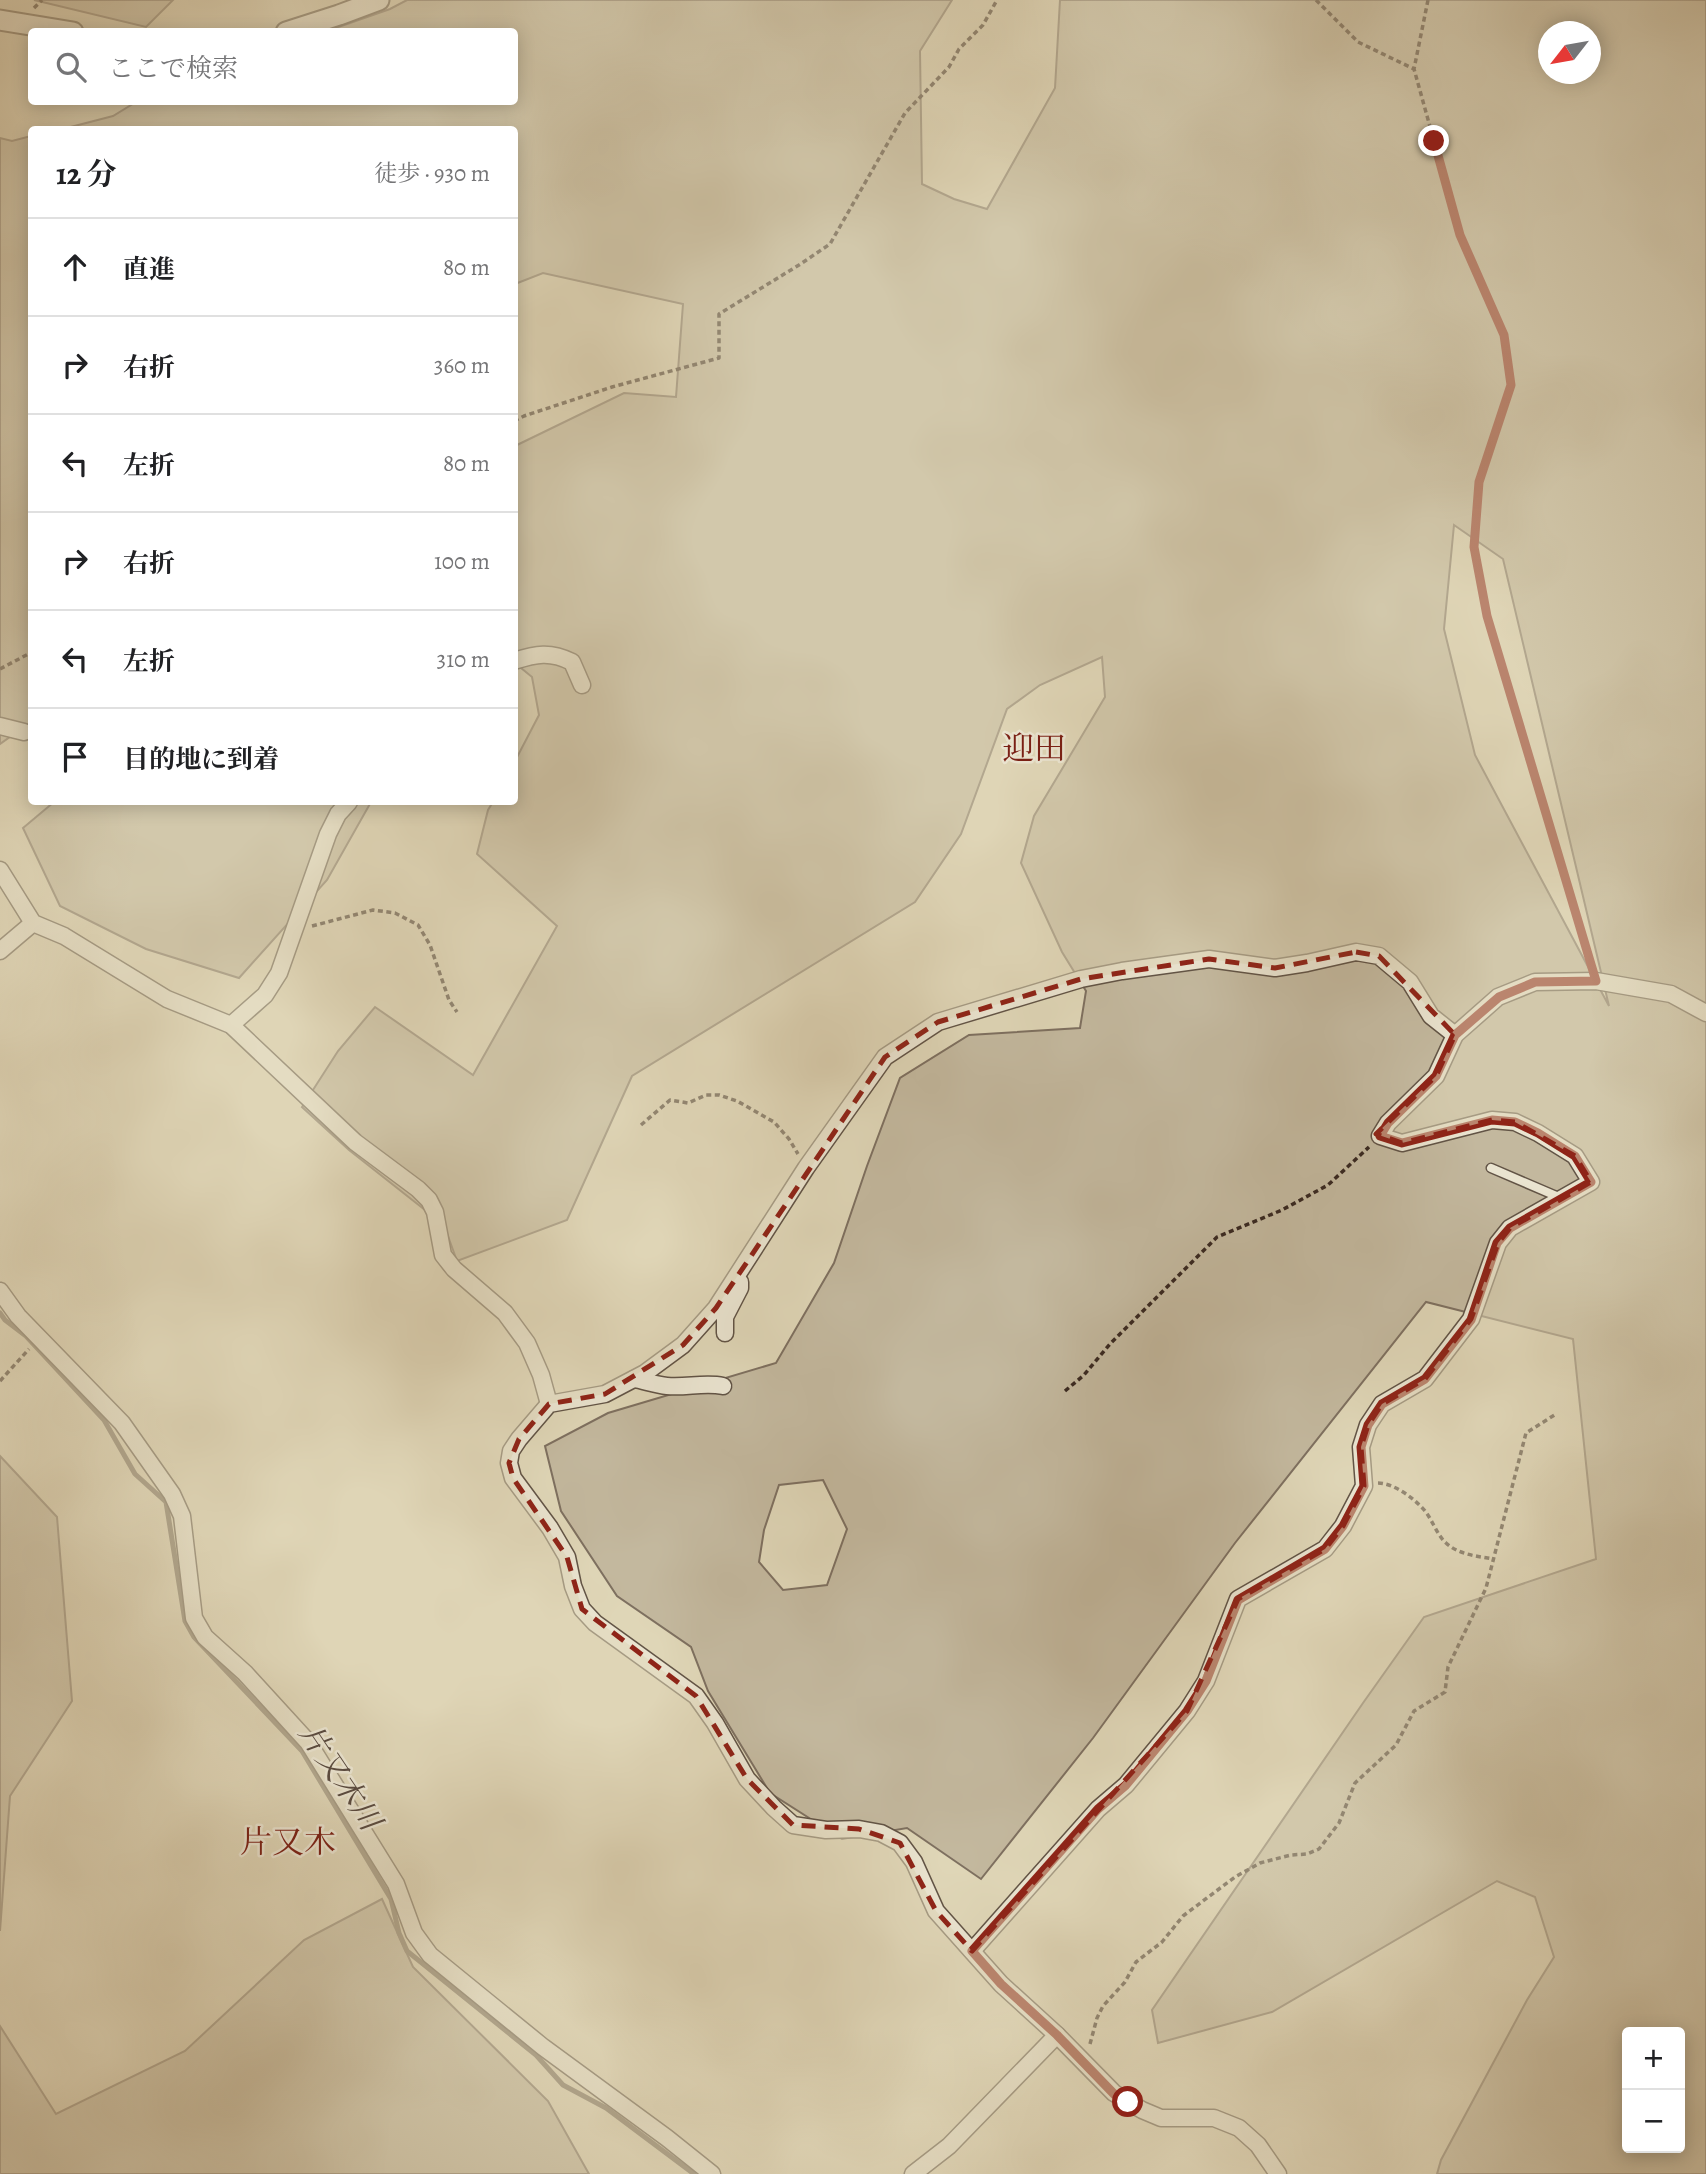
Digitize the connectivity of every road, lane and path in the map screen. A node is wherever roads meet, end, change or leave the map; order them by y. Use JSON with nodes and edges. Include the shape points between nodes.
{"nodes":[{"id":1,"x":379,"y":0,"type":"edge"},
{"id":2,"x":997,"y":0,"type":"edge"},
{"id":3,"x":1316,"y":0,"type":"edge"},
{"id":4,"x":1428,"y":0,"type":"edge"},
{"id":5,"x":0,"y":20,"type":"edge"},
{"id":6,"x":49,"y":28,"type":"edge"},
{"id":7,"x":299,"y":28,"type":"edge"},
{"id":8,"x":1414,"y":69,"type":"junction"},
{"id":9,"x":518,"y":419,"type":"edge"},
{"id":10,"x":28,"y":654,"type":"edge"},
{"id":11,"x":518,"y":660,"type":"edge"},
{"id":12,"x":0,"y":669,"type":"edge"},
{"id":13,"x":582,"y":685,"type":"dead end"},
{"id":14,"x":0,"y":726,"type":"edge"},
{"id":15,"x":24,"y":732,"type":"dead end"},
{"id":16,"x":346,"y":805,"type":"edge"},
{"id":17,"x":0,"y":870,"type":"edge"},
{"id":18,"x":33,"y":923,"type":"junction"},
{"id":19,"x":293,"y":932,"type":"junction"},
{"id":20,"x":0,"y":951,"type":"edge"},
{"id":21,"x":1596,"y":981,"type":"junction"},
{"id":22,"x":457,"y":1012,"type":"dead end"},
{"id":23,"x":1706,"y":1013,"type":"edge"},
{"id":24,"x":231,"y":1025,"type":"junction"},
{"id":25,"x":1455,"y":1035,"type":"junction"},
{"id":26,"x":641,"y":1125,"type":"dead end"},
{"id":27,"x":1380,"y":1136,"type":"junction"},
{"id":28,"x":806,"y":1168,"type":"junction"},
{"id":29,"x":1491,"y":1168,"type":"dead end"},
{"id":30,"x":1561,"y":1198,"type":"junction"},
{"id":31,"x":743,"y":1266,"type":"junction"},
{"id":32,"x":0,"y":1291,"type":"edge"},
{"id":33,"x":726,"y":1333,"type":"dead end"},
{"id":34,"x":24,"y":1353,"type":"dead end"},
{"id":35,"x":634,"y":1379,"type":"junction"},
{"id":36,"x":0,"y":1381,"type":"edge"},
{"id":37,"x":723,"y":1386,"type":"dead end"},
{"id":38,"x":1065,"y":1391,"type":"dead end"},
{"id":39,"x":549,"y":1404,"type":"junction"},
{"id":40,"x":1556,"y":1414,"type":"dead end"},
{"id":41,"x":1364,"y":1484,"type":"junction"},
{"id":42,"x":1493,"y":1559,"type":"junction"},
{"id":43,"x":972,"y":1951,"type":"junction"},
{"id":44,"x":1057,"y":2035,"type":"junction"},
{"id":45,"x":1082,"y":2062,"type":"junction"},
{"id":46,"x":705,"y":2172,"type":"edge"},
{"id":47,"x":913,"y":2174,"type":"edge"},
{"id":48,"x":1278,"y":2174,"type":"edge"}],
"edges":[{"from":1,"to":7,"type":"street"},
{"from":2,"to":9,"type":"path","via":[[949,67],[905,113],[830,244],[719,314],[719,358],[611,387]]},
{"from":3,"to":8,"type":"path","via":[[1358,42]]},
{"from":4,"to":8,"type":"path"},
{"from":5,"to":6,"type":"street"},
{"from":8,"to":21,"type":"path","via":[[1460,235],[1504,335],[1511,385],[1479,482],[1474,547],[1487,616]]},
{"from":10,"to":12,"type":"path"},
{"from":11,"to":13,"type":"street","via":[[539,653],[564,658],[572,662]]},
{"from":14,"to":15,"type":"street"},
{"from":16,"to":19,"type":"street","via":[[328,834]]},
{"from":17,"to":18,"type":"street"},
{"from":18,"to":20,"type":"street"},
{"from":18,"to":24,"type":"street","via":[[64,936],[167,999]]},
{"from":19,"to":22,"type":"path","via":[[373,910],[394,913],[418,925]]},
{"from":19,"to":24,"type":"street","via":[[279,973],[265,995]]},
{"from":21,"to":23,"type":"street","via":[[1671,994]]},
{"from":21,"to":25,"type":"street","via":[[1535,982],[1499,997]]},
{"from":24,"to":39,"type":"street","via":[[355,1142],[429,1200],[443,1255],[505,1314],[527,1343]]},
{"from":25,"to":27,"type":"street","via":[[1436,1076]]},
{"from":25,"to":28,"type":"street","via":[[1431,1016],[1410,982],[1379,956],[1356,952],[1275,968],[1209,959],[1081,979],[939,1022],[911,1039],[885,1057]]},
{"from":26,"to":28,"type":"path","via":[[670,1100],[688,1103],[719,1095],[774,1122]]},
{"from":27,"to":30,"type":"street","via":[[1402,1143],[1492,1120],[1515,1122],[1575,1156],[1591,1182]]},
{"from":27,"to":38,"type":"path","via":[[1328,1185],[1217,1237]]},
{"from":28,"to":31,"type":"street"},
{"from":29,"to":30,"type":"lane"},
{"from":30,"to":41,"type":"street","via":[[1510,1228],[1497,1243],[1471,1320],[1425,1379],[1382,1404],[1361,1447]]},
{"from":31,"to":33,"type":"street","via":[[740,1288],[725,1317]]},
{"from":31,"to":35,"type":"street","via":[[716,1308],[682,1345]]},
{"from":32,"to":46,"type":"street","via":[[18,1316],[122,1423],[172,1494],[182,1516],[194,1618],[205,1637],[308,1742],[396,1884],[414,1933],[430,1955]]},
{"from":34,"to":36,"type":"path"},
{"from":35,"to":37,"type":"street","via":[[667,1386]]},
{"from":35,"to":39,"type":"street","via":[[606,1394]]},
{"from":39,"to":43,"type":"street","via":[[519,1439],[509,1463],[513,1478],[567,1557],[582,1609],[695,1696],[747,1779],[793,1825],[859,1829],[900,1843],[936,1911]]},
{"from":40,"to":42,"type":"path","via":[[1526,1433]]},
{"from":41,"to":42,"type":"path","via":[[1397,1488],[1423,1509],[1446,1544]]},
{"from":41,"to":43,"type":"street","via":[[1343,1526],[1325,1549],[1238,1600],[1206,1681],[1187,1711],[1126,1785],[1098,1809]]},
{"from":42,"to":45,"type":"path","via":[[1486,1588],[1448,1667],[1445,1692],[1414,1711],[1396,1745],[1355,1783],[1331,1835],[1307,1854],[1260,1863],[1182,1916],[1162,1942],[1136,1962],[1103,2006]]},
{"from":43,"to":44,"type":"street"},
{"from":44,"to":45,"type":"street"},
{"from":44,"to":47,"type":"street","via":[[949,2146]]},
{"from":45,"to":48,"type":"street","via":[[1114,2094],[1161,2118],[1214,2118],[1239,2128]]}]}
